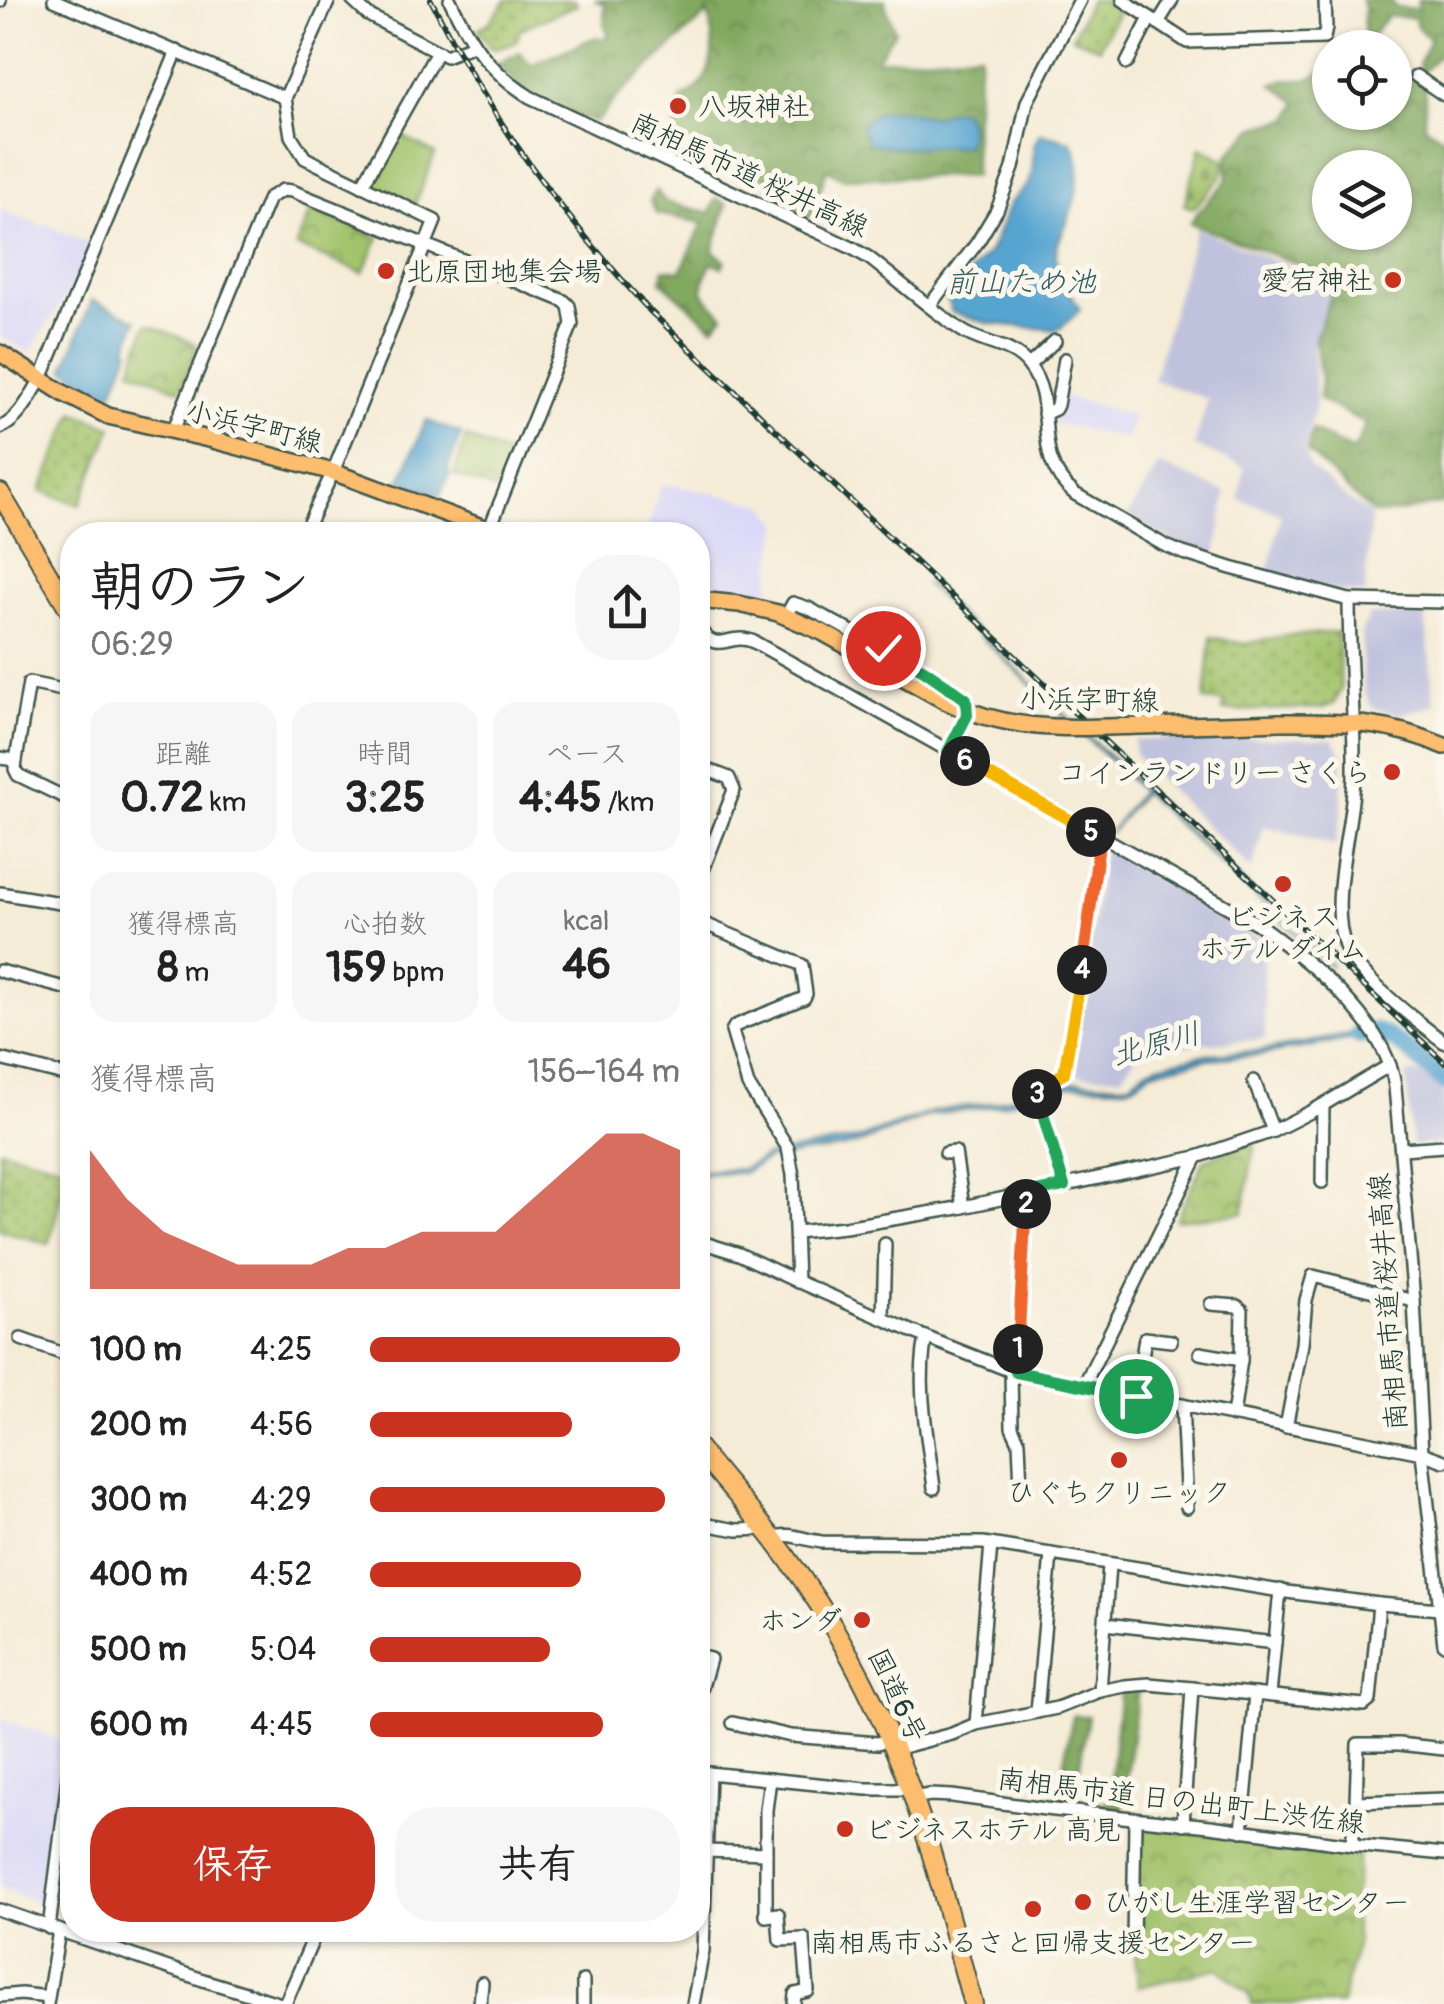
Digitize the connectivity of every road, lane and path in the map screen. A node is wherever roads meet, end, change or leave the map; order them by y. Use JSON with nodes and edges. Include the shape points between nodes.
{"nodes":[{"id":1,"x":54,"y":0,"type":"edge"},
{"id":2,"x":329,"y":0,"type":"edge"},
{"id":3,"x":352,"y":0,"type":"edge"},
{"id":4,"x":450,"y":0,"type":"edge"},
{"id":5,"x":1080,"y":0,"type":"edge"},
{"id":6,"x":1122,"y":0,"type":"edge"},
{"id":7,"x":1172,"y":0,"type":"edge"},
{"id":8,"x":1325,"y":0,"type":"edge"},
{"id":9,"x":1154,"y":21,"type":"junction"},
{"id":10,"x":472,"y":45,"type":"junction"},
{"id":11,"x":177,"y":51,"type":"junction"},
{"id":12,"x":437,"y":52,"type":"junction"},
{"id":13,"x":1127,"y":63,"type":"dead end"},
{"id":14,"x":1416,"y":76,"type":"dead end"},
{"id":15,"x":1444,"y":95,"type":"edge"},
{"id":16,"x":285,"y":98,"type":"junction"},
{"id":17,"x":362,"y":186,"type":"junction"},
{"id":18,"x":427,"y":245,"type":"junction"},
{"id":19,"x":930,"y":305,"type":"junction"},
{"id":20,"x":1055,"y":341,"type":"dead end"},
{"id":21,"x":0,"y":353,"type":"edge"},
{"id":22,"x":1065,"y":359,"type":"dead end"},
{"id":23,"x":1029,"y":365,"type":"junction"},
{"id":24,"x":42,"y":379,"type":"junction"},
{"id":25,"x":1044,"y":414,"type":"junction"},
{"id":26,"x":0,"y":428,"type":"edge"},
{"id":27,"x":173,"y":431,"type":"junction"},
{"id":28,"x":333,"y":472,"type":"junction"},
{"id":29,"x":0,"y":493,"type":"edge"},
{"id":30,"x":309,"y":522,"type":"edge"},
{"id":31,"x":469,"y":522,"type":"edge"},
{"id":32,"x":500,"y":522,"type":"edge"},
{"id":33,"x":60,"y":594,"type":"edge"},
{"id":34,"x":1349,"y":600,"type":"junction"},
{"id":35,"x":710,"y":602,"type":"edge"},
{"id":36,"x":1444,"y":602,"type":"edge"},
{"id":37,"x":786,"y":616,"type":"junction"},
{"id":38,"x":710,"y":641,"type":"edge"},
{"id":39,"x":60,"y":689,"type":"edge"},
{"id":40,"x":1352,"y":722,"type":"junction"},
{"id":41,"x":1444,"y":746,"type":"edge"},
{"id":42,"x":948,"y":752,"type":"junction"},
{"id":43,"x":0,"y":758,"type":"edge"},
{"id":44,"x":16,"y":760,"type":"junction"},
{"id":45,"x":710,"y":770,"type":"edge"},
{"id":46,"x":60,"y":794,"type":"edge"},
{"id":47,"x":1100,"y":837,"type":"junction"},
{"id":48,"x":712,"y":847,"type":"joint"},
{"id":49,"x":710,"y":852,"type":"edge"},
{"id":50,"x":0,"y":893,"type":"edge"},
{"id":51,"x":60,"y":902,"type":"edge"},
{"id":52,"x":710,"y":927,"type":"edge"},
{"id":53,"x":0,"y":971,"type":"edge"},
{"id":54,"x":60,"y":987,"type":"edge"},
{"id":55,"x":1444,"y":1042,"type":"edge"},
{"id":56,"x":0,"y":1058,"type":"edge"},
{"id":57,"x":1390,"y":1065,"type":"junction"},
{"id":58,"x":60,"y":1074,"type":"edge"},
{"id":59,"x":1254,"y":1081,"type":"dead end"},
{"id":60,"x":1323,"y":1105,"type":"junction"},
{"id":61,"x":1274,"y":1131,"type":"junction"},
{"id":62,"x":1444,"y":1146,"type":"edge"},
{"id":63,"x":1402,"y":1150,"type":"junction"},
{"id":64,"x":946,"y":1154,"type":"dead end"},
{"id":65,"x":1198,"y":1156,"type":"junction"},
{"id":66,"x":1322,"y":1182,"type":"dead end"},
{"id":67,"x":1064,"y":1186,"type":"junction"},
{"id":68,"x":1026,"y":1194,"type":"junction"},
{"id":69,"x":963,"y":1207,"type":"junction"},
{"id":70,"x":796,"y":1232,"type":"junction"},
{"id":71,"x":885,"y":1244,"type":"dead end"},
{"id":72,"x":710,"y":1245,"type":"edge"},
{"id":73,"x":798,"y":1282,"type":"junction"},
{"id":74,"x":1414,"y":1301,"type":"junction"},
{"id":75,"x":1211,"y":1304,"type":"dead end"},
{"id":76,"x":883,"y":1318,"type":"junction"},
{"id":77,"x":926,"y":1337,"type":"junction"},
{"id":78,"x":21,"y":1339,"type":"dead end"},
{"id":79,"x":1171,"y":1341,"type":"dead end"},
{"id":80,"x":60,"y":1352,"type":"edge"},
{"id":81,"x":1200,"y":1353,"type":"dead end"},
{"id":82,"x":1240,"y":1360,"type":"junction"},
{"id":83,"x":1014,"y":1371,"type":"junction"},
{"id":84,"x":1084,"y":1385,"type":"junction"},
{"id":85,"x":1136,"y":1396,"type":"junction"},
{"id":86,"x":1182,"y":1405,"type":"junction"},
{"id":87,"x":1233,"y":1416,"type":"junction"},
{"id":88,"x":1286,"y":1427,"type":"junction"},
{"id":89,"x":1422,"y":1453,"type":"junction"},
{"id":90,"x":1444,"y":1462,"type":"edge"},
{"id":91,"x":710,"y":1463,"type":"edge"},
{"id":92,"x":1021,"y":1487,"type":"dead end"},
{"id":93,"x":934,"y":1488,"type":"dead end"},
{"id":94,"x":1187,"y":1508,"type":"dead end"},
{"id":95,"x":710,"y":1525,"type":"edge"},
{"id":96,"x":768,"y":1533,"type":"junction"},
{"id":97,"x":991,"y":1544,"type":"junction"},
{"id":98,"x":1051,"y":1554,"type":"junction"},
{"id":99,"x":1110,"y":1564,"type":"junction"},
{"id":100,"x":1280,"y":1590,"type":"junction"},
{"id":101,"x":1379,"y":1604,"type":"junction"},
{"id":102,"x":1440,"y":1609,"type":"junction"},
{"id":103,"x":1105,"y":1624,"type":"junction"},
{"id":104,"x":1275,"y":1642,"type":"junction"},
{"id":105,"x":1444,"y":1644,"type":"edge"},
{"id":106,"x":1192,"y":1688,"type":"junction"},
{"id":107,"x":1100,"y":1690,"type":"junction"},
{"id":108,"x":1255,"y":1694,"type":"junction"},
{"id":109,"x":1270,"y":1695,"type":"junction"},
{"id":110,"x":1038,"y":1712,"type":"junction"},
{"id":111,"x":732,"y":1723,"type":"dead end"},
{"id":112,"x":976,"y":1724,"type":"junction"},
{"id":113,"x":892,"y":1743,"type":"junction"},
{"id":114,"x":1444,"y":1748,"type":"edge"},
{"id":115,"x":710,"y":1773,"type":"edge"},
{"id":116,"x":770,"y":1779,"type":"junction"},
{"id":117,"x":911,"y":1793,"type":"junction"},
{"id":118,"x":1444,"y":1799,"type":"edge"},
{"id":119,"x":1356,"y":1802,"type":"junction"},
{"id":120,"x":1135,"y":1820,"type":"junction"},
{"id":121,"x":1183,"y":1824,"type":"junction"},
{"id":122,"x":1242,"y":1831,"type":"junction"},
{"id":123,"x":60,"y":1840,"type":"edge"},
{"id":124,"x":1352,"y":1845,"type":"junction"},
{"id":125,"x":710,"y":1851,"type":"edge"},
{"id":126,"x":766,"y":1853,"type":"junction"},
{"id":127,"x":1444,"y":1854,"type":"edge"},
{"id":128,"x":56,"y":1872,"type":"junction"},
{"id":129,"x":60,"y":1872,"type":"edge"},
{"id":130,"x":0,"y":1910,"type":"edge"},
{"id":131,"x":54,"y":1929,"type":"junction"},
{"id":132,"x":60,"y":1931,"type":"edge"},
{"id":133,"x":1132,"y":1939,"type":"dead end"},
{"id":134,"x":92,"y":1942,"type":"edge"},
{"id":135,"x":311,"y":1942,"type":"edge"},
{"id":136,"x":703,"y":1942,"type":"edge"},
{"id":137,"x":98,"y":1944,"type":"joint"},
{"id":138,"x":582,"y":1982,"type":"dead end"},
{"id":139,"x":482,"y":1983,"type":"dead end"},
{"id":140,"x":0,"y":1996,"type":"edge"},
{"id":141,"x":245,"y":1999,"type":"edge"},
{"id":142,"x":48,"y":2001,"type":"edge"},
{"id":143,"x":283,"y":2004,"type":"edge"},
{"id":144,"x":480,"y":2004,"type":"edge"},
{"id":145,"x":582,"y":2004,"type":"edge"},
{"id":146,"x":693,"y":2004,"type":"edge"},
{"id":147,"x":794,"y":2004,"type":"edge"},
{"id":148,"x":973,"y":2004,"type":"edge"}],
"edges":[{"from":1,"to":11,"type":"street"},
{"from":2,"to":16,"type":"street"},
{"from":3,"to":12,"type":"street"},
{"from":4,"to":10,"type":"street","name":"南相馬市道 桜井高線"},
{"from":5,"to":19,"type":"street","via":[[1026,102],[997,210]]},
{"from":6,"to":9,"type":"street"},
{"from":7,"to":9,"type":"street"},
{"from":8,"to":9,"type":"street","via":[[1324,38],[1187,42]]},
{"from":9,"to":13,"type":"street"},
{"from":10,"to":12,"type":"street","via":[[450,56]]},
{"from":10,"to":19,"type":"street","name":"南相馬市道 桜井高線","via":[[530,97],[852,248]]},
{"from":11,"to":16,"type":"street"},
{"from":11,"to":24,"type":"street"},
{"from":12,"to":17,"type":"street"},
{"from":14,"to":15,"type":"street"},
{"from":16,"to":17,"type":"street","via":[[291,136],[304,158]]},
{"from":17,"to":18,"type":"street","via":[[435,222]]},
{"from":18,"to":27,"type":"street","via":[[292,191],[276,192]]},
{"from":18,"to":28,"type":"street"},
{"from":18,"to":32,"type":"street","via":[[564,301],[571,314]]},
{"from":19,"to":23,"type":"street","name":"南相馬市道 桜井高線","via":[[964,333],[1003,346]]},
{"from":20,"to":23,"type":"street"},
{"from":21,"to":24,"type":"main road","name":"小浜字町線"},
{"from":22,"to":25,"type":"street","via":[[1058,405]]},
{"from":23,"to":25,"type":"street"},
{"from":24,"to":26,"type":"street","via":[[17,417]]},
{"from":24,"to":27,"type":"main road","name":"小浜字町線","via":[[108,416]]},
{"from":25,"to":34,"type":"street","via":[[1050,461],[1074,494],[1183,553]]},
{"from":27,"to":28,"type":"main road","name":"小浜字町線"},
{"from":28,"to":30,"type":"street"},
{"from":28,"to":31,"type":"main road","name":"小浜字町線"},
{"from":29,"to":33,"type":"highway"},
{"from":34,"to":36,"type":"street"},
{"from":34,"to":40,"type":"street"},
{"from":35,"to":37,"type":"main road","name":"小浜字町線"},
{"from":37,"to":40,"type":"main road","name":"小浜字町線","bridge":true,"via":[[991,719],[1042,728]]},
{"from":37,"to":42,"type":"street","via":[[793,603],[808,608],[966,699],[967,715]]},
{"from":38,"to":42,"type":"street","name":"南相馬市道 桜井高線","via":[[748,638]]},
{"from":39,"to":44,"type":"street","via":[[29,682]]},
{"from":40,"to":41,"type":"main road","name":"小浜字町線"},
{"from":40,"to":55,"type":"street","via":[[1353,795],[1340,899],[1344,942],[1396,1003]]},
{"from":42,"to":47,"type":"street","name":"南相馬市道 桜井高線"},
{"from":43,"to":44,"type":"street"},
{"from":44,"to":46,"type":"street","via":[[18,775]]},
{"from":45,"to":48,"type":"street","via":[[730,778],[734,790]]},
{"from":47,"to":57,"type":"street","name":"南相馬市道 桜井高線","via":[[1290,948],[1370,1026]]},
{"from":47,"to":67,"type":"street","via":[[1064,1073],[1036,1090]]},
{"from":48,"to":49,"type":"street"},
{"from":50,"to":51,"type":"street"},
{"from":52,"to":70,"type":"street","via":[[802,965],[804,998],[732,1031],[748,1085],[790,1154]]},
{"from":53,"to":54,"type":"street"},
{"from":56,"to":58,"type":"street"},
{"from":57,"to":60,"type":"street"},
{"from":57,"to":63,"type":"street","name":"南相馬市道 桜井高線"},
{"from":59,"to":61,"type":"street"},
{"from":60,"to":61,"type":"street"},
{"from":60,"to":66,"type":"street"},
{"from":61,"to":65,"type":"street"},
{"from":62,"to":63,"type":"street"},
{"from":63,"to":74,"type":"street","name":"南相馬市道 桜井高線"},
{"from":64,"to":69,"type":"street","via":[[955,1152]]},
{"from":65,"to":67,"type":"street"},
{"from":65,"to":84,"type":"street"},
{"from":67,"to":68,"type":"street"},
{"from":68,"to":69,"type":"street"},
{"from":68,"to":83,"type":"street"},
{"from":69,"to":70,"type":"street"},
{"from":70,"to":73,"type":"street"},
{"from":71,"to":76,"type":"street"},
{"from":72,"to":73,"type":"street"},
{"from":73,"to":76,"type":"street"},
{"from":74,"to":88,"type":"street","via":[[1313,1276]]},
{"from":74,"to":89,"type":"street","name":"南相馬市道 桜井高線"},
{"from":75,"to":82,"type":"street","via":[[1242,1310]]},
{"from":76,"to":77,"type":"street"},
{"from":77,"to":83,"type":"street"},
{"from":77,"to":93,"type":"street","via":[[921,1374]]},
{"from":78,"to":80,"type":"street"},
{"from":79,"to":85,"type":"street","via":[[1144,1338]]},
{"from":81,"to":82,"type":"street"},
{"from":82,"to":87,"type":"street"},
{"from":83,"to":84,"type":"street"},
{"from":83,"to":92,"type":"street","via":[[1012,1426]]},
{"from":84,"to":85,"type":"street"},
{"from":85,"to":86,"type":"street"},
{"from":86,"to":87,"type":"street"},
{"from":86,"to":94,"type":"street"},
{"from":87,"to":88,"type":"street"},
{"from":88,"to":89,"type":"street"},
{"from":89,"to":90,"type":"street"},
{"from":89,"to":102,"type":"street","name":"南相馬市道 桜井高線"},
{"from":91,"to":96,"type":"highway","name":"国道6号"},
{"from":95,"to":96,"type":"street"},
{"from":96,"to":97,"type":"street","via":[[822,1542]]},
{"from":96,"to":113,"type":"highway","name":"国道6号","via":[[842,1642]]},
{"from":97,"to":98,"type":"street"},
{"from":97,"to":112,"type":"street"},
{"from":98,"to":99,"type":"street"},
{"from":98,"to":110,"type":"street"},
{"from":99,"to":100,"type":"street"},
{"from":99,"to":103,"type":"street"},
{"from":100,"to":101,"type":"street"},
{"from":100,"to":104,"type":"street"},
{"from":101,"to":102,"type":"street"},
{"from":101,"to":109,"type":"street","via":[[1370,1700],[1364,1705]]},
{"from":102,"to":105,"type":"street","name":"南相馬市道 桜井高線"},
{"from":103,"to":104,"type":"street"},
{"from":103,"to":107,"type":"street"},
{"from":104,"to":109,"type":"street"},
{"from":106,"to":107,"type":"street"},
{"from":106,"to":108,"type":"street"},
{"from":106,"to":121,"type":"street"},
{"from":107,"to":110,"type":"street"},
{"from":108,"to":109,"type":"street"},
{"from":108,"to":122,"type":"street"},
{"from":110,"to":112,"type":"street"},
{"from":111,"to":113,"type":"street","via":[[791,1736]]},
{"from":112,"to":113,"type":"street"},
{"from":113,"to":117,"type":"highway","name":"国道6号"},
{"from":114,"to":119,"type":"street","via":[[1358,1744]]},
{"from":115,"to":116,"type":"street","name":"南相馬市道 日の出町上渋佐線"},
{"from":116,"to":117,"type":"street","name":"南相馬市道 日の出町上渋佐線"},
{"from":116,"to":126,"type":"street"},
{"from":117,"to":120,"type":"street","name":"南相馬市道 日の出町上渋佐線"},
{"from":117,"to":148,"type":"highway","name":"国道6号"},
{"from":118,"to":119,"type":"street"},
{"from":119,"to":124,"type":"street"},
{"from":120,"to":121,"type":"street","name":"南相馬市道 日の出町上渋佐線"},
{"from":120,"to":133,"type":"street"},
{"from":121,"to":122,"type":"street","name":"南相馬市道 日の出町上渋佐線"},
{"from":122,"to":124,"type":"street","name":"南相馬市道 日の出町上渋佐線"},
{"from":123,"to":128,"type":"street"},
{"from":124,"to":127,"type":"street","name":"南相馬市道 日の出町上渋佐線"},
{"from":125,"to":126,"type":"street"},
{"from":126,"to":147,"type":"street","via":[[766,1916],[778,1914],[780,1940],[804,1939],[808,1991],[794,1994]]},
{"from":128,"to":129,"type":"street"},
{"from":128,"to":131,"type":"street"},
{"from":130,"to":131,"type":"street"},
{"from":131,"to":132,"type":"street"},
{"from":131,"to":142,"type":"street"},
{"from":134,"to":137,"type":"street"},
{"from":135,"to":143,"type":"street"},
{"from":136,"to":146,"type":"street"},
{"from":137,"to":141,"type":"street"},
{"from":138,"to":145,"type":"street"},
{"from":139,"to":144,"type":"street"},
{"from":140,"to":142,"type":"street"},
{"from":141,"to":143,"type":"street"}]}
